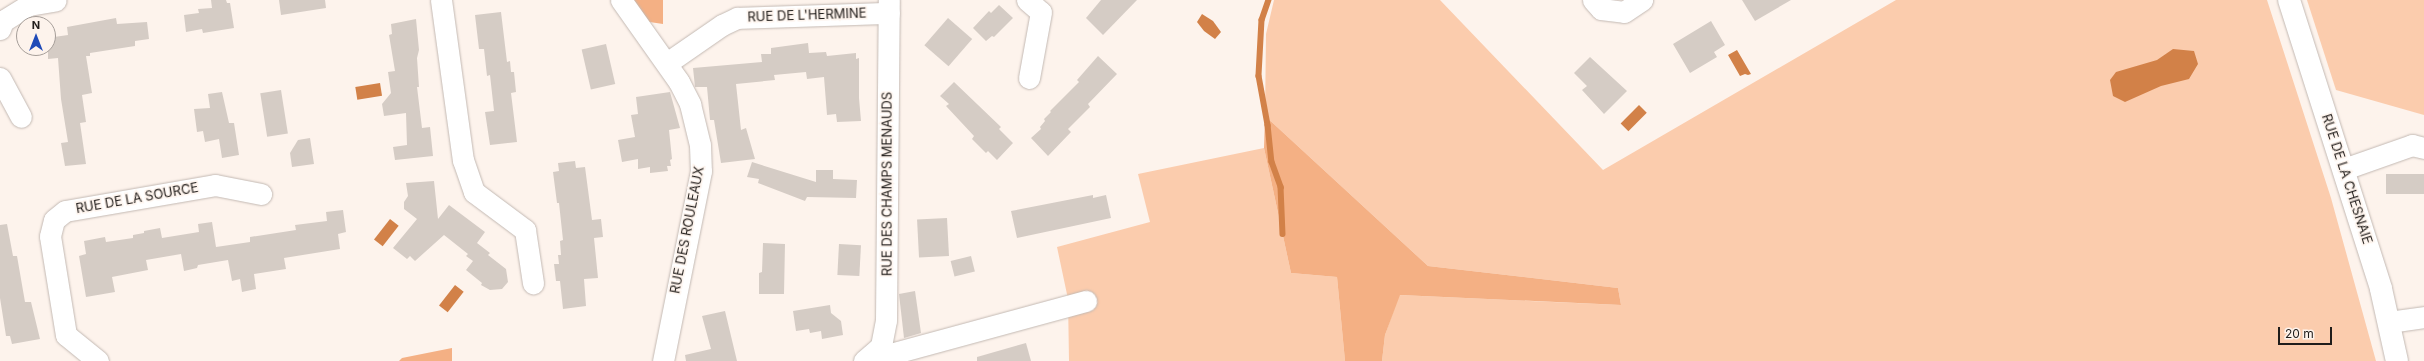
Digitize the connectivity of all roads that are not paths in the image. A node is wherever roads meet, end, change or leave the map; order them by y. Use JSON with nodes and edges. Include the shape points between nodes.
{"nodes":[{"id":1,"x":56,"y":0,"type":"edge"},
{"id":2,"x":441,"y":0,"type":"edge"},
{"id":3,"x":621,"y":0,"type":"edge"},
{"id":4,"x":1593,"y":0,"type":"edge"},
{"id":5,"x":1642,"y":0,"type":"edge"},
{"id":6,"x":2289,"y":0,"type":"edge"},
{"id":7,"x":28,"y":2,"type":"edge"},
{"id":8,"x":1040,"y":4,"type":"edge"},
{"id":9,"x":889,"y":7,"type":"edge"},
{"id":10,"x":0,"y":29,"type":"edge"},
{"id":11,"x":667,"y":63,"type":"junction"},
{"id":12,"x":0,"y":78,"type":"edge"},
{"id":13,"x":1029,"y":78,"type":"dead end"},
{"id":14,"x":21,"y":117,"type":"dead end"},
{"id":15,"x":2424,"y":148,"type":"edge"},
{"id":16,"x":2344,"y":169,"type":"junction"},
{"id":17,"x":260,"y":194,"type":"dead end"},
{"id":18,"x":533,"y":283,"type":"dead end"},
{"id":19,"x":1086,"y":301,"type":"dead end"},
{"id":20,"x":2424,"y":317,"type":"edge"},
{"id":21,"x":2389,"y":322,"type":"junction"},
{"id":22,"x":98,"y":361,"type":"edge"},
{"id":23,"x":663,"y":361,"type":"edge"},
{"id":24,"x":865,"y":361,"type":"edge"},
{"id":25,"x":2397,"y":361,"type":"edge"}],
"edges":[{"from":1,"to":7,"type":"street"},
{"from":2,"to":18,"type":"street","via":[[463,160],[474,192],[525,230]]},
{"from":3,"to":11,"type":"street","name":"RUE DES ROULEAUX"},
{"from":4,"to":5,"type":"street","via":[[1601,9],[1624,12]]},
{"from":6,"to":16,"type":"street","name":"RUE DE LA CHESNAIE"},
{"from":7,"to":10,"type":"street","via":[[3,21]]},
{"from":8,"to":13,"type":"street"},
{"from":9,"to":11,"type":"street","name":"RUE DE L'HERMINE","via":[[737,18],[722,25]]},
{"from":9,"to":24,"type":"street","name":"RUE DES CHAMPS MENAUDS","via":[[886,320],[881,346]]},
{"from":11,"to":23,"type":"street","name":"RUE DES ROULEAUX","via":[[690,104],[700,145],[701,171]]},
{"from":12,"to":14,"type":"street"},
{"from":15,"to":16,"type":"street","via":[[2412,146]]},
{"from":16,"to":21,"type":"street","name":"RUE DE LA CHESNAIE"},
{"from":17,"to":22,"type":"street","name":"RUE DE LA SOURCE","via":[[215,185],[65,211],[54,220],[50,236],[66,335]]},
{"from":19,"to":24,"type":"street"},
{"from":20,"to":21,"type":"street"},
{"from":21,"to":25,"type":"street","name":"RUE DE LA CHESNAIE"}]}
